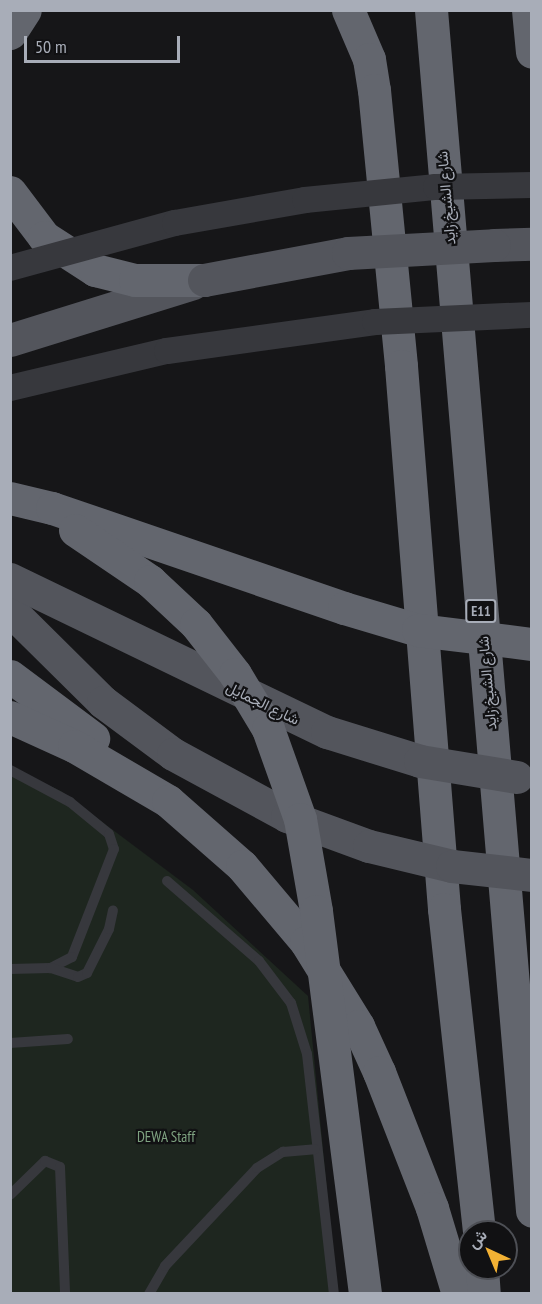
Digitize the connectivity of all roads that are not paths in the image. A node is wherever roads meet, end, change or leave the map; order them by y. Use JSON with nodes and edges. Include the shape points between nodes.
{"nodes":[{"id":1,"x":25,"y":10,"type":"edge"},
{"id":2,"x":348,"y":10,"type":"edge"},
{"id":3,"x":431,"y":10,"type":"edge"},
{"id":4,"x":528,"y":10,"type":"edge"},
{"id":5,"x":10,"y":33,"type":"edge"},
{"id":6,"x":531,"y":52,"type":"edge"},
{"id":7,"x":531,"y":185,"type":"edge"},
{"id":8,"x":10,"y":192,"type":"edge"},
{"id":9,"x":531,"y":244,"type":"edge"},
{"id":10,"x":10,"y":268,"type":"edge"},
{"id":11,"x":204,"y":280,"type":"junction"},
{"id":12,"x":531,"y":315,"type":"edge"},
{"id":13,"x":10,"y":340,"type":"edge"},
{"id":14,"x":10,"y":388,"type":"edge"},
{"id":15,"x":10,"y":499,"type":"edge"},
{"id":16,"x":10,"y":579,"type":"edge"},
{"id":17,"x":10,"y":610,"type":"edge"},
{"id":18,"x":531,"y":644,"type":"edge"},
{"id":19,"x":10,"y":676,"type":"edge"},
{"id":20,"x":10,"y":717,"type":"edge"},
{"id":21,"x":10,"y":771,"type":"edge"},
{"id":22,"x":527,"y":777,"type":"edge"},
{"id":23,"x":168,"y":801,"type":"junction"},
{"id":24,"x":531,"y":875,"type":"edge"},
{"id":25,"x":167,"y":881,"type":"dead end"},
{"id":26,"x":113,"y":910,"type":"dead end"},
{"id":27,"x":50,"y":968,"type":"junction"},
{"id":28,"x":10,"y":969,"type":"edge"},
{"id":29,"x":68,"y":1039,"type":"dead end"},
{"id":30,"x":10,"y":1043,"type":"edge"},
{"id":31,"x":315,"y":1149,"type":"junction"},
{"id":32,"x":10,"y":1195,"type":"edge"},
{"id":33,"x":531,"y":1211,"type":"edge"},
{"id":34,"x":478,"y":1220,"type":"edge"},
{"id":35,"x":65,"y":1293,"type":"edge"},
{"id":36,"x":149,"y":1293,"type":"edge"},
{"id":37,"x":334,"y":1293,"type":"edge"},
{"id":38,"x":365,"y":1293,"type":"edge"},
{"id":39,"x":458,"y":1293,"type":"edge"}],
"edges":[{"from":1,"to":5,"type":"highway"},
{"from":2,"to":34,"type":"highway","via":[[369,59],[374,90],[401,366],[444,909]]},
{"from":3,"to":33,"type":"highway","name":"شارع الشيخ زايد","number":"E11"},
{"from":4,"to":6,"type":"highway"},
{"from":7,"to":10,"type":"street","bridge":true,"via":[[425,188],[294,201],[175,223]]},
{"from":8,"to":11,"type":"highway","bridge":true,"via":[[44,237],[96,270],[135,280]]},
{"from":9,"to":11,"type":"main road","bridge":true,"via":[[348,253]]},
{"from":11,"to":13,"type":"main road"},
{"from":12,"to":14,"type":"street","bridge":true,"via":[[375,322],[260,336],[127,358]]},
{"from":15,"to":18,"type":"highway","bridge":true,"via":[[60,511],[381,620],[456,637]]},
{"from":15,"to":38,"type":"highway","bridge":true,"via":[[99,544],[174,601],[235,674],[268,729],[291,788],[307,849]]},
{"from":16,"to":22,"type":"main road","name":"شارع الجمايل","bridge":true,"via":[[327,732],[420,760]]},
{"from":17,"to":24,"type":"main road","bridge":true,"via":[[103,702],[173,754],[287,816],[369,846],[452,866]]},
{"from":19,"to":23,"type":"highway","via":[[127,764]]},
{"from":20,"to":23,"type":"highway","via":[[90,754]]},
{"from":21,"to":27,"type":"lane","via":[[70,802],[113,842],[113,858],[79,945],[67,961]]},
{"from":23,"to":39,"type":"highway","via":[[206,832],[276,903],[334,983],[379,1072],[438,1226]]},
{"from":25,"to":31,"type":"lane","via":[[259,961],[291,1003],[307,1054]]},
{"from":26,"to":27,"type":"lane","via":[[109,929],[87,973],[78,977]]},
{"from":27,"to":28,"type":"lane"},
{"from":29,"to":30,"type":"lane"},
{"from":31,"to":36,"type":"lane","via":[[283,1152],[257,1168],[165,1266]]},
{"from":31,"to":37,"type":"lane"},
{"from":32,"to":35,"type":"lane","via":[[45,1161],[60,1167]]}]}
